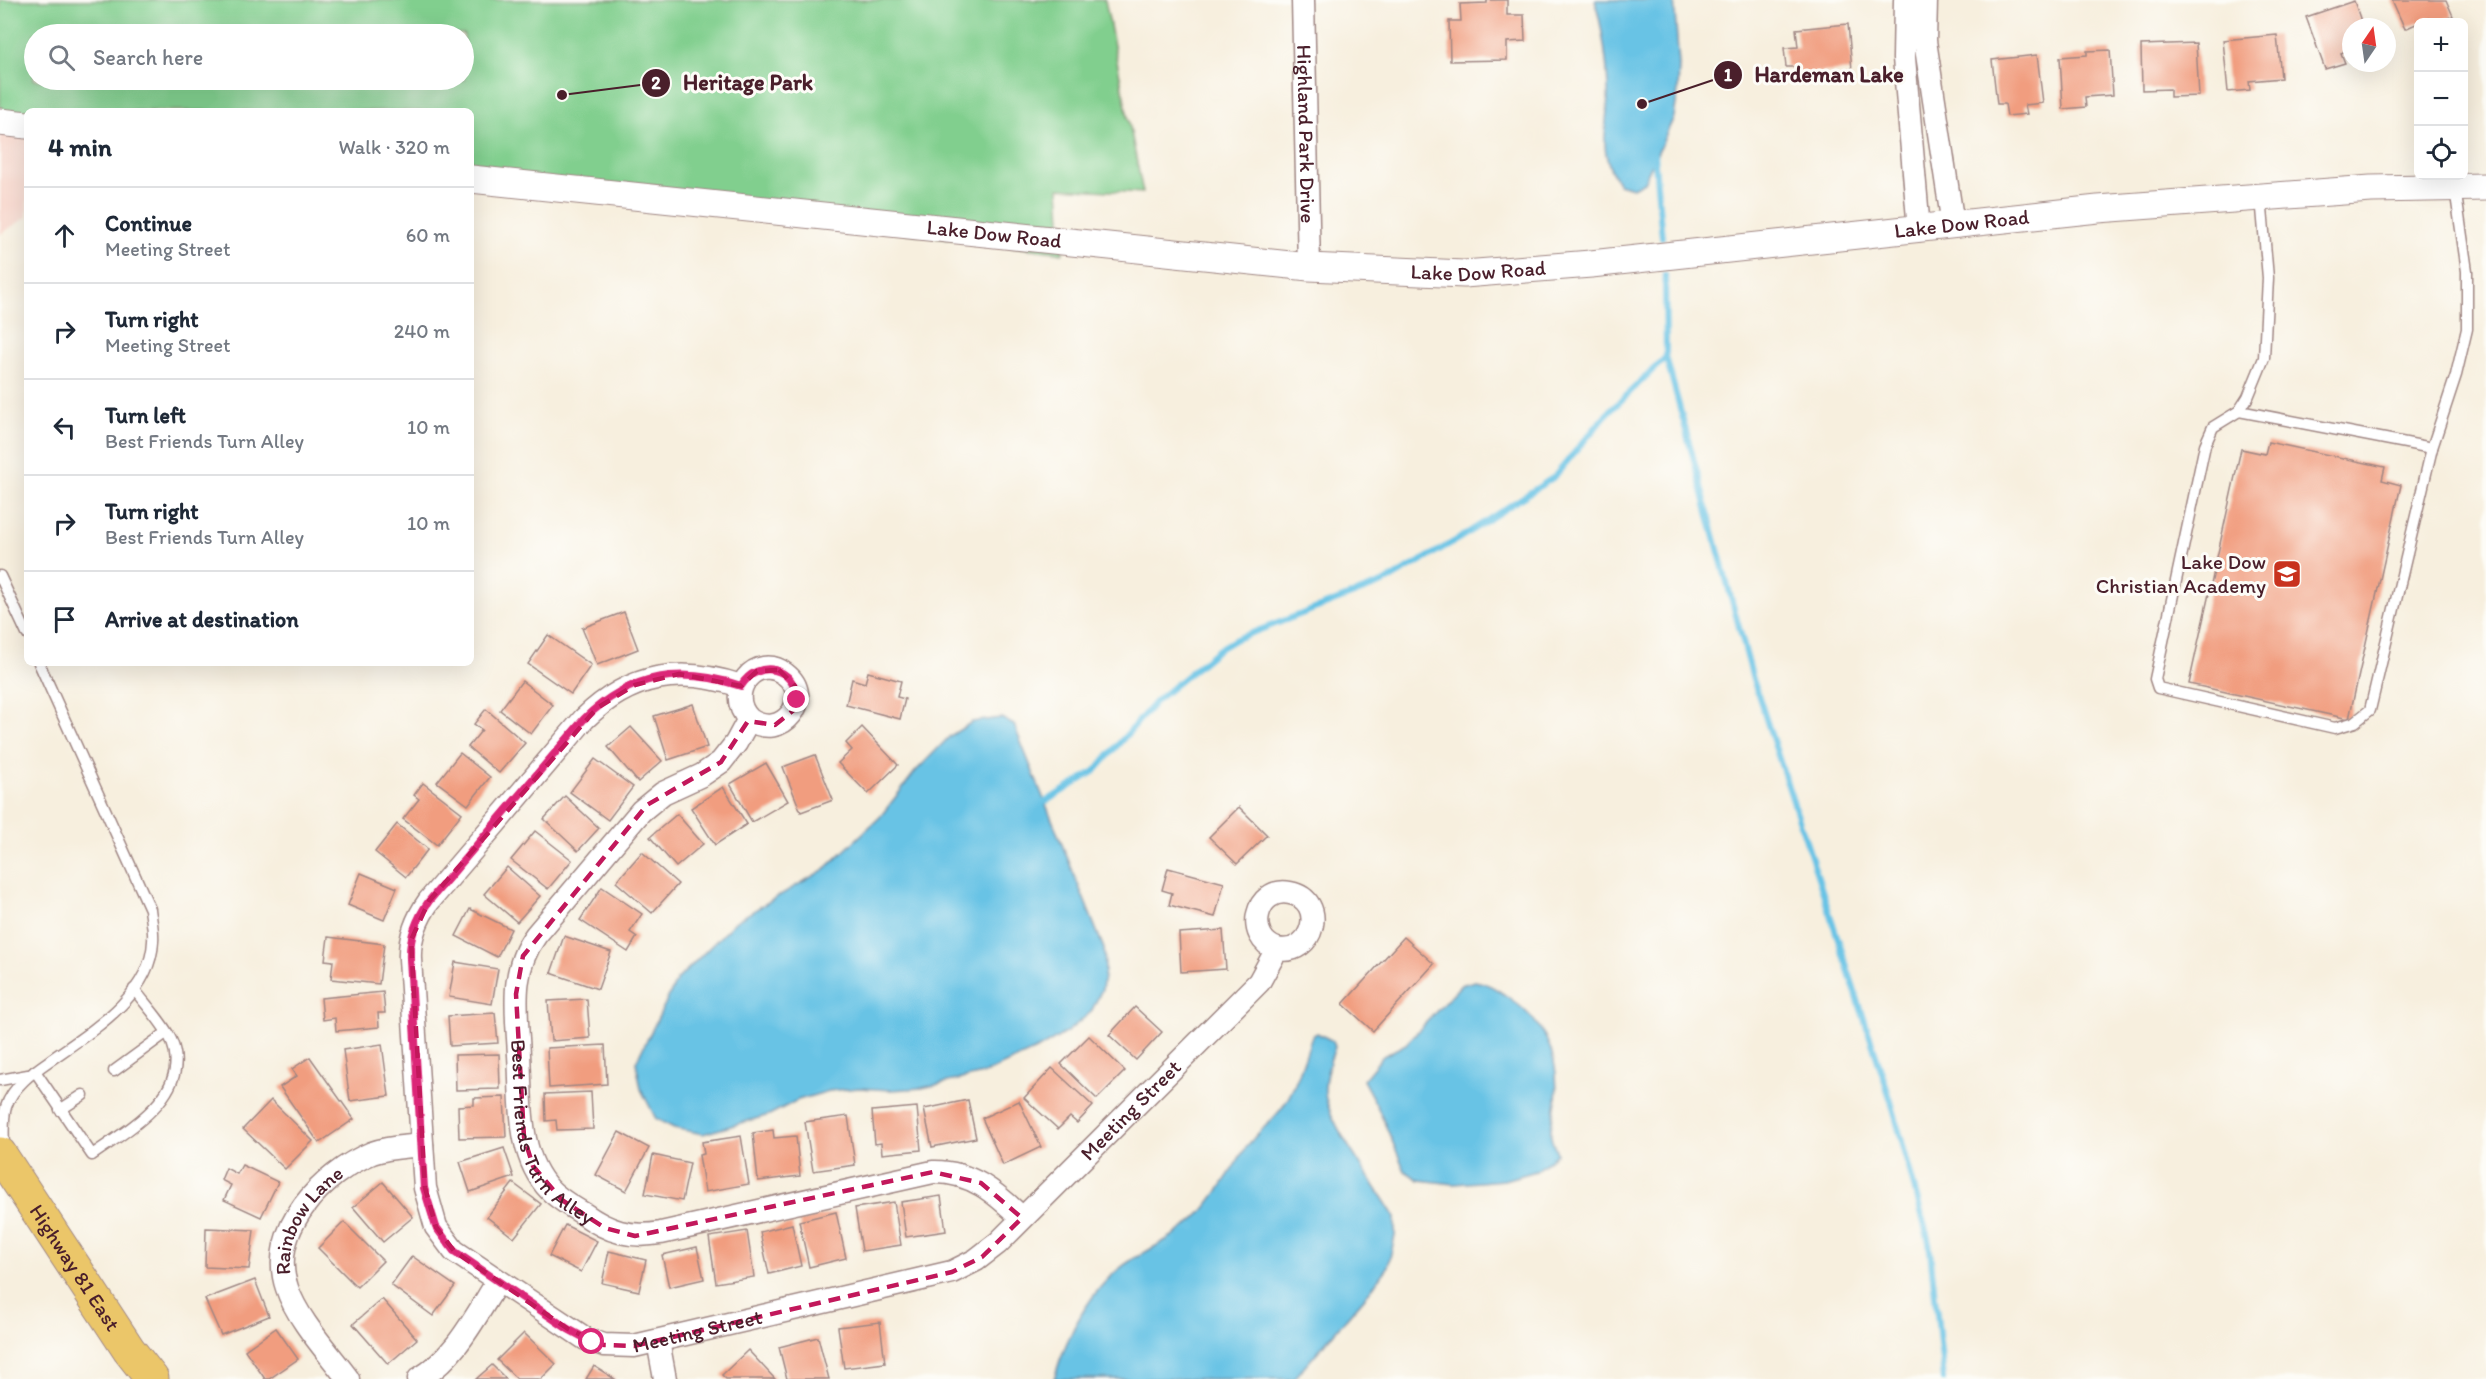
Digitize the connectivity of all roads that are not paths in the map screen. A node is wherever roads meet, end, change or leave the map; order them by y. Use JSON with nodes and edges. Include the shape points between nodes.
{"nodes":[{"id":1,"x":1303,"y":0,"type":"edge"},
{"id":2,"x":1905,"y":0,"type":"edge"},
{"id":3,"x":1926,"y":0,"type":"edge"},
{"id":4,"x":0,"y":122,"type":"edge"},
{"id":5,"x":24,"y":125,"type":"edge"},
{"id":6,"x":474,"y":179,"type":"edge"},
{"id":7,"x":2486,"y":187,"type":"edge"},
{"id":8,"x":2456,"y":188,"type":"junction"},
{"id":9,"x":2261,"y":196,"type":"junction"},
{"id":10,"x":1953,"y":225,"type":"junction"},
{"id":11,"x":1919,"y":230,"type":"junction"},
{"id":12,"x":1309,"y":267,"type":"junction"},
{"id":13,"x":2240,"y":411,"type":"junction"},
{"id":14,"x":2432,"y":448,"type":"junction"},
{"id":15,"x":0,"y":576,"type":"edge"},
{"id":16,"x":3,"y":590,"type":"edge"},
{"id":17,"x":24,"y":628,"type":"edge"},
{"id":18,"x":40,"y":666,"type":"edge"},
{"id":19,"x":741,"y":686,"type":"junction"},
{"id":20,"x":749,"y":719,"type":"junction"},
{"id":21,"x":1277,"y":949,"type":"dead end"},
{"id":22,"x":134,"y":989,"type":"junction"},
{"id":23,"x":166,"y":1033,"type":"junction"},
{"id":24,"x":114,"y":1071,"type":"dead end"},
{"id":25,"x":31,"y":1073,"type":"junction"},
{"id":26,"x":0,"y":1080,"type":"edge"},
{"id":27,"x":82,"y":1095,"type":"dead end"},
{"id":28,"x":60,"y":1110,"type":"junction"},
{"id":29,"x":422,"y":1145,"type":"junction"},
{"id":30,"x":2,"y":1157,"type":"edge"},
{"id":31,"x":1022,"y":1218,"type":"junction"},
{"id":32,"x":498,"y":1281,"type":"junction"},
{"id":33,"x":658,"y":1341,"type":"junction"},
{"id":34,"x":152,"y":1379,"type":"edge"},
{"id":35,"x":348,"y":1379,"type":"edge"},
{"id":36,"x":419,"y":1379,"type":"edge"},
{"id":37,"x":665,"y":1379,"type":"edge"}],
"edges":[{"from":1,"to":12,"type":"street","name":"Highland Park Drive"},
{"from":2,"to":11,"type":"street","via":[[1904,58]]},
{"from":3,"to":10,"type":"street","via":[[1925,41]]},
{"from":4,"to":5,"type":"street"},
{"from":6,"to":12,"type":"street","name":"Lake Dow Road"},
{"from":7,"to":8,"type":"street","name":"Lake Dow Road"},
{"from":8,"to":9,"type":"street","name":"Lake Dow Road"},
{"from":8,"to":14,"type":"lane","via":[[2467,271],[2467,329]]},
{"from":9,"to":10,"type":"street","name":"Lake Dow Road"},
{"from":9,"to":13,"type":"lane","via":[[2268,278],[2264,358]]},
{"from":10,"to":11,"type":"street","name":"Lake Dow Road"},
{"from":11,"to":12,"type":"street","name":"Lake Dow Road","via":[[1464,274]]},
{"from":13,"to":14,"type":"lane"},
{"from":13,"to":14,"type":"lane","via":[[2213,428],[2205,445],[2155,679],[2158,688],[2335,729],[2355,722],[2370,710]]},
{"from":15,"to":16,"type":"lane"},
{"from":16,"to":17,"type":"lane"},
{"from":18,"to":22,"type":"lane","via":[[150,909],[153,941],[147,966]]},
{"from":19,"to":20,"type":"street","via":[[740,704]]},
{"from":19,"to":20,"type":"street","via":[[753,673],[770,668],[787,675],[796,690],[795,709],[783,722],[766,726]]},
{"from":19,"to":29,"type":"street","name":"Meeting Street","via":[[708,676],[679,674],[644,682],[604,703],[584,719],[423,910],[410,952]]},
{"from":20,"to":31,"type":"street","name":"Best Friends Turn Alley","via":[[721,762],[663,793],[641,811],[536,935],[523,956],[516,994],[524,1137],[533,1166],[562,1200],[606,1228],[635,1236],[933,1172],[981,1183]]},
{"from":21,"to":31,"type":"street","name":"Meeting Street","via":[[1259,982]]},
{"from":22,"to":23,"type":"lane"},
{"from":22,"to":25,"type":"lane","via":[[85,1036]]},
{"from":23,"to":24,"type":"lane"},
{"from":23,"to":28,"type":"lane","via":[[176,1060],[170,1085],[159,1104],[137,1124],[92,1155]]},
{"from":25,"to":26,"type":"lane"},
{"from":25,"to":28,"type":"lane"},
{"from":25,"to":30,"type":"lane","via":[[7,1104]]},
{"from":27,"to":28,"type":"lane"},
{"from":29,"to":32,"type":"street","name":"Meeting Street","via":[[426,1196],[439,1233],[454,1251]]},
{"from":29,"to":35,"type":"street","name":"Rainbow Lane","via":[[382,1150],[349,1165],[307,1199],[291,1227],[284,1258],[286,1287]]},
{"from":30,"to":34,"type":"main road","name":"Highway 81 East"},
{"from":31,"to":33,"type":"street","name":"Meeting Street","via":[[982,1257],[952,1272]]},
{"from":32,"to":33,"type":"street","name":"Meeting Street","via":[[592,1342],[621,1348]]},
{"from":32,"to":36,"type":"street","via":[[449,1356]]},
{"from":33,"to":37,"type":"street"}]}
